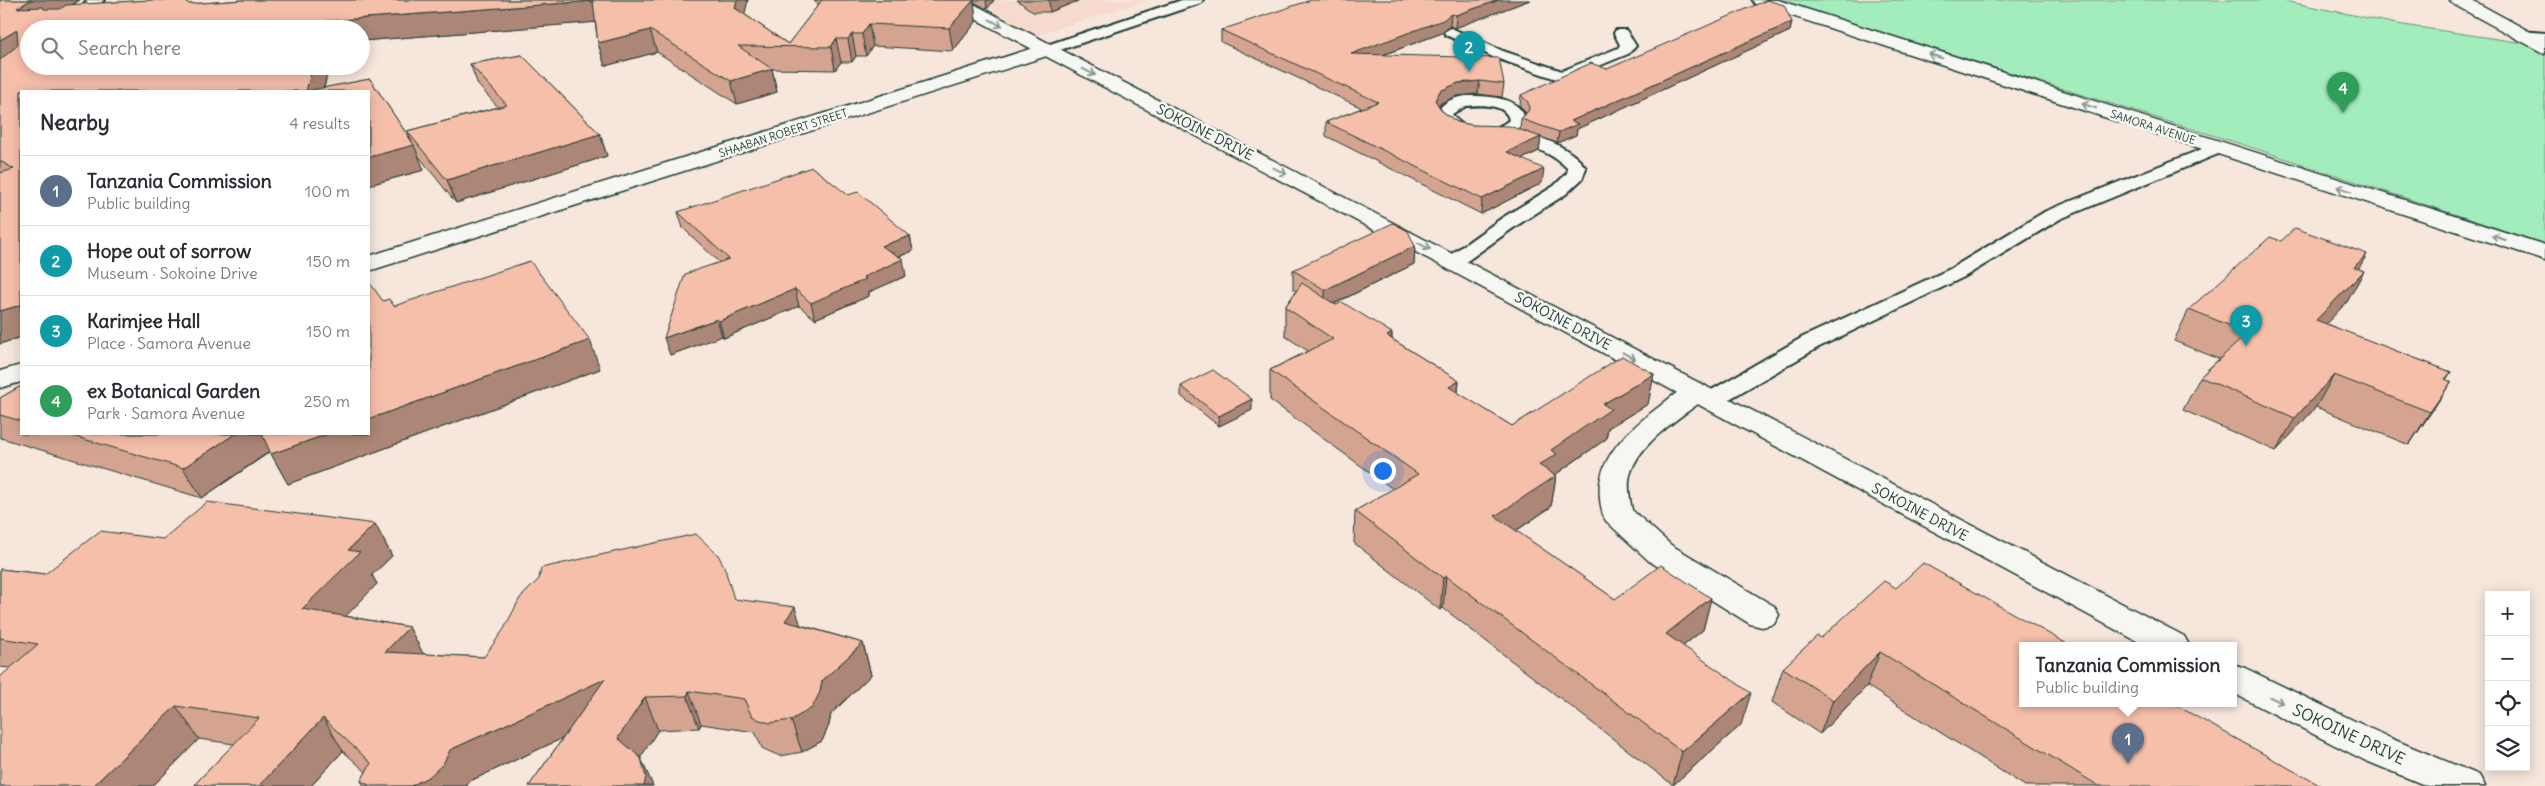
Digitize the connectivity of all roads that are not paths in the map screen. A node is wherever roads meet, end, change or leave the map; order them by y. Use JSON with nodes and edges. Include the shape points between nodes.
{"nodes":[{"id":1,"x":97,"y":0,"type":"edge"},
{"id":2,"x":953,"y":0,"type":"edge"},
{"id":3,"x":1196,"y":0,"type":"edge"},
{"id":4,"x":1761,"y":0,"type":"edge"},
{"id":5,"x":2459,"y":0,"type":"edge"},
{"id":6,"x":74,"y":20,"type":"edge"},
{"id":7,"x":1451,"y":32,"type":"edge"},
{"id":8,"x":1621,"y":33,"type":"dead end"},
{"id":9,"x":2521,"y":35,"type":"junction"},
{"id":10,"x":2545,"y":38,"type":"edge"},
{"id":11,"x":2545,"y":48,"type":"edge"},
{"id":12,"x":1046,"y":50,"type":"junction"},
{"id":13,"x":1562,"y":76,"type":"junction"},
{"id":14,"x":1545,"y":84,"type":"edge"},
{"id":15,"x":1520,"y":97,"type":"edge"},
{"id":16,"x":1504,"y":105,"type":"junction"},
{"id":17,"x":1498,"y":132,"type":"junction"},
{"id":18,"x":2217,"y":148,"type":"junction"},
{"id":19,"x":2545,"y":253,"type":"edge"},
{"id":20,"x":1453,"y":262,"type":"junction"},
{"id":21,"x":370,"y":264,"type":"edge"},
{"id":22,"x":20,"y":373,"type":"edge"},
{"id":23,"x":0,"y":380,"type":"edge"},
{"id":24,"x":1703,"y":396,"type":"junction"},
{"id":25,"x":1762,"y":615,"type":"dead end"},
{"id":26,"x":2166,"y":642,"type":"edge"},
{"id":27,"x":2237,"y":679,"type":"edge"},
{"id":28,"x":2466,"y":786,"type":"edge"}],
"edges":[{"from":1,"to":6,"type":"lane"},
{"from":2,"to":12,"type":"street","name":"SOKOINE DRIVE","one_way":true},
{"from":3,"to":12,"type":"lane","name":"SHAABAN ROBERT STREET"},
{"from":18,"to":4,"type":"street","name":"SAMORA AVENUE","one_way":true},
{"from":5,"to":9,"type":"street"},
{"from":7,"to":13,"type":"lane","via":[[1498,54]]},
{"from":8,"to":13,"type":"lane","via":[[1628,46],[1623,51]]},
{"from":9,"to":10,"type":"lane"},
{"from":9,"to":11,"type":"street"},
{"from":12,"to":20,"type":"street","name":"SOKOINE DRIVE","one_way":true},
{"from":12,"to":21,"type":"street","name":"SHAABAN ROBERT STREET"},
{"from":13,"to":14,"type":"lane"},
{"from":15,"to":16,"type":"lane"},
{"from":16,"to":17,"type":"lane","via":[[1514,111],[1518,122]]},
{"from":16,"to":17,"type":"lane","via":[[1487,101],[1463,102],[1446,109],[1444,114],[1451,125],[1460,130]]},
{"from":17,"to":20,"type":"lane","via":[[1553,150],[1574,164],[1576,175],[1560,190]]},
{"from":19,"to":18,"type":"street","name":"SAMORA AVENUE","one_way":true},
{"from":18,"to":24,"type":"lane","via":[[2053,215],[1957,273]]},
{"from":20,"to":24,"type":"street","name":"SOKOINE DRIVE","one_way":true},
{"from":22,"to":23,"type":"street"},
{"from":24,"to":25,"type":"street","via":[[1654,424],[1629,450],[1615,475],[1617,514],[1660,553]]},
{"from":24,"to":26,"type":"street","name":"SOKOINE DRIVE"},
{"from":27,"to":28,"type":"street","name":"SOKOINE DRIVE","one_way":true,"via":[[2377,749]]}]}
